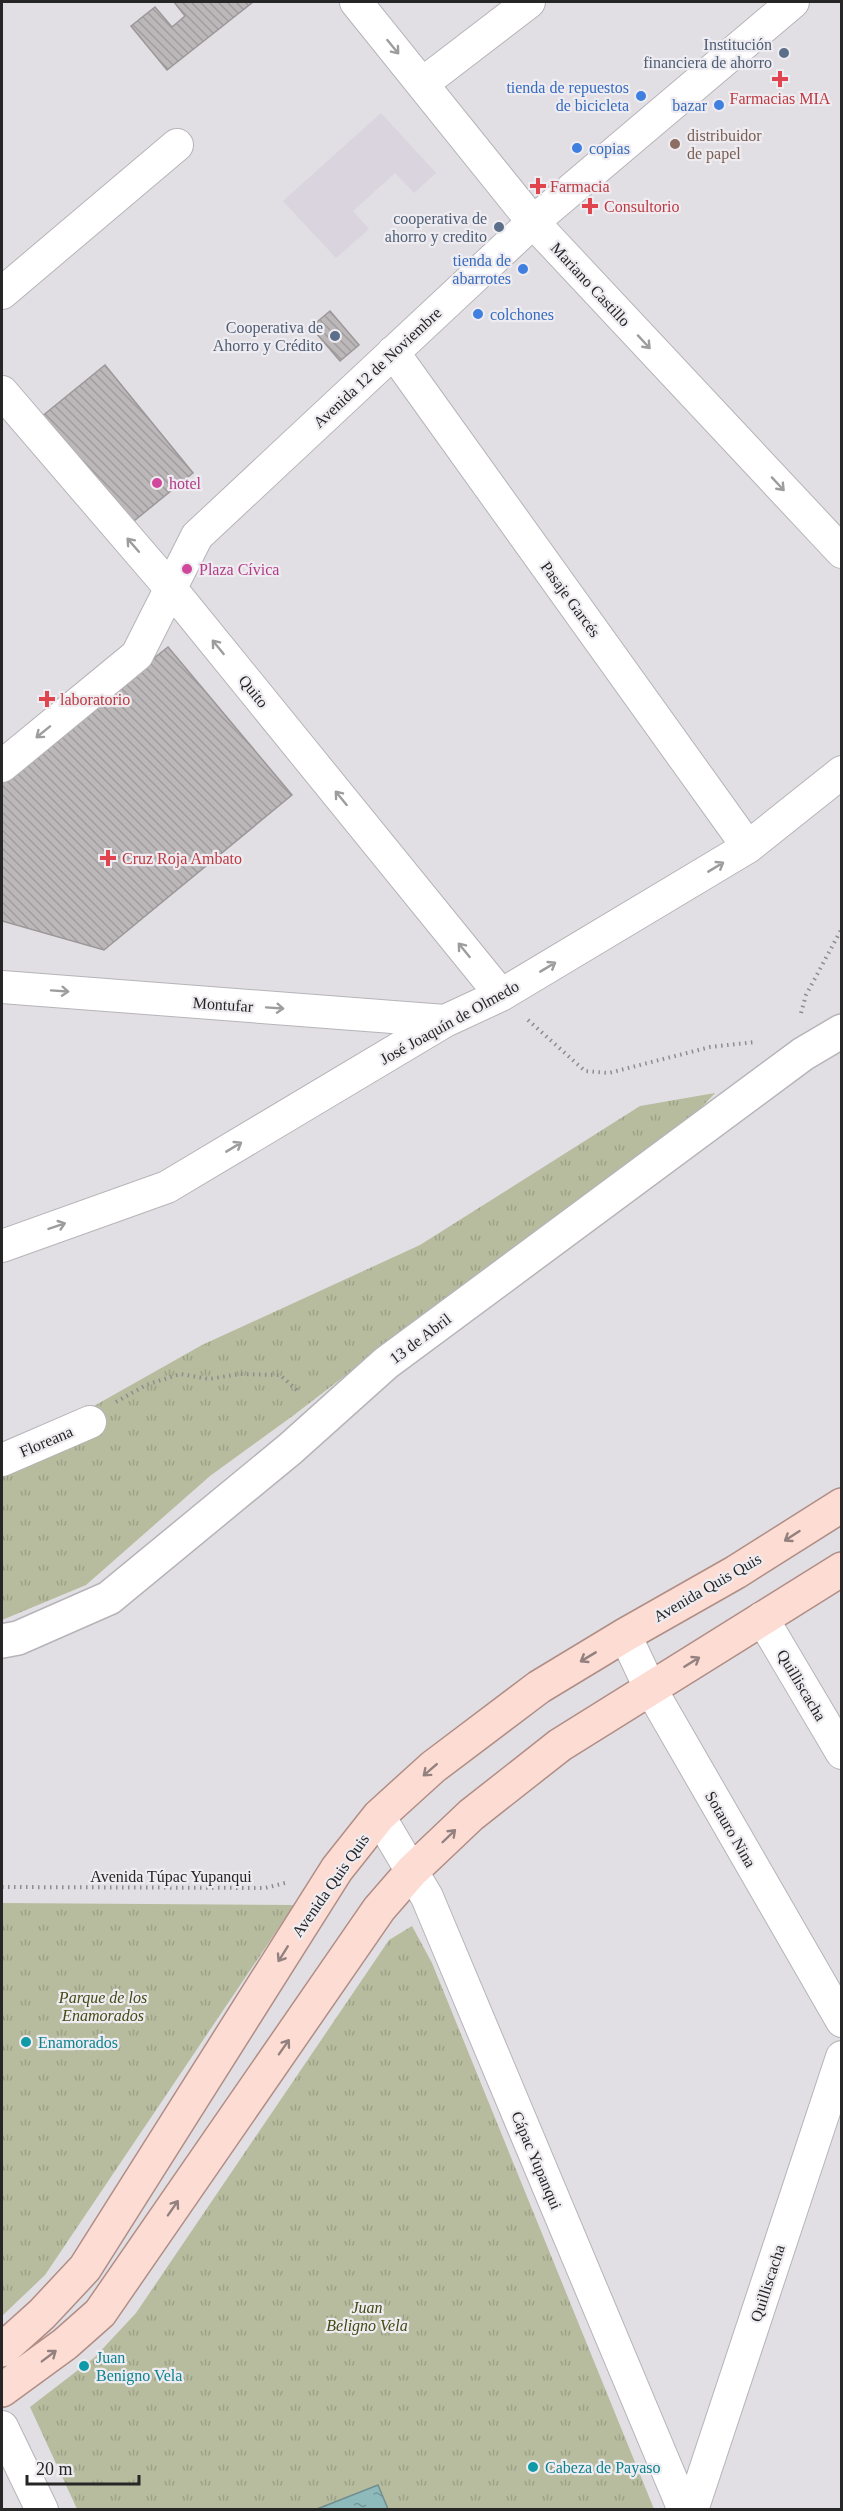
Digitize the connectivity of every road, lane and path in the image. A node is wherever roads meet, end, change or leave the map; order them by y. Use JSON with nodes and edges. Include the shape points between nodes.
{"nodes":[{"id":1,"x":356,"y":2,"type":"edge"},
{"id":2,"x":529,"y":2,"type":"edge"},
{"id":3,"x":793,"y":2,"type":"edge"},
{"id":4,"x":422,"y":84,"type":"junction"},
{"id":5,"x":177,"y":145,"type":"dead end"},
{"id":6,"x":533,"y":222,"type":"junction"},
{"id":7,"x":2,"y":292,"type":"edge"},
{"id":8,"x":393,"y":352,"type":"junction"},
{"id":9,"x":2,"y":392,"type":"edge"},
{"id":10,"x":842,"y":552,"type":"edge"},
{"id":11,"x":172,"y":590,"type":"junction"},
{"id":12,"x":2,"y":766,"type":"edge"},
{"id":13,"x":842,"y":772,"type":"edge"},
{"id":14,"x":748,"y":847,"type":"junction"},
{"id":15,"x":842,"y":928,"type":"edge"},
{"id":16,"x":2,"y":987,"type":"edge"},
{"id":17,"x":501,"y":995,"type":"junction"},
{"id":18,"x":445,"y":1021,"type":"junction"},
{"id":19,"x":842,"y":1030,"type":"edge"},
{"id":20,"x":803,"y":1054,"type":"junction"},
{"id":21,"x":2,"y":1246,"type":"edge"},
{"id":22,"x":327,"y":1416,"type":"junction"},
{"id":23,"x":90,"y":1422,"type":"joint"},
{"id":24,"x":2,"y":1460,"type":"edge"},
{"id":25,"x":842,"y":1504,"type":"edge"},
{"id":26,"x":842,"y":1569,"type":"edge"},
{"id":27,"x":762,"y":1618,"type":"junction"},
{"id":28,"x":625,"y":1635,"type":"junction"},
{"id":29,"x":2,"y":1641,"type":"edge"},
{"id":30,"x":650,"y":1688,"type":"junction"},
{"id":31,"x":842,"y":1753,"type":"edge"},
{"id":32,"x":379,"y":1816,"type":"junction"},
{"id":33,"x":412,"y":1871,"type":"junction"},
{"id":34,"x":286,"y":1882,"type":"dead end"},
{"id":35,"x":2,"y":1887,"type":"edge"},
{"id":36,"x":842,"y":2021,"type":"edge"},
{"id":37,"x":842,"y":2057,"type":"edge"},
{"id":38,"x":2,"y":2350,"type":"edge"},
{"id":39,"x":2,"y":2390,"type":"edge"},
{"id":40,"x":2,"y":2427,"type":"edge"},
{"id":41,"x":42,"y":2510,"type":"edge"},
{"id":42,"x":684,"y":2510,"type":"edge"},
{"id":43,"x":692,"y":2510,"type":"edge"}],
"edges":[{"from":1,"to":4,"type":"street","name":"Mariano Castillo","one_way":true},
{"from":2,"to":4,"type":"street"},
{"from":3,"to":6,"type":"street","name":"Avenida 12 de Noviembre"},
{"from":4,"to":6,"type":"street","name":"Mariano Castillo"},
{"from":5,"to":7,"type":"street"},
{"from":6,"to":8,"type":"street","name":"Avenida 12 de Noviembre"},
{"from":6,"to":10,"type":"street","name":"Mariano Castillo","one_way":true},
{"from":8,"to":11,"type":"street","name":"Avenida 12 de Noviembre","via":[[197,536]]},
{"from":8,"to":14,"type":"street","name":"Pasaje Garcés"},
{"from":11,"to":9,"type":"street","name":"Quito","one_way":true},
{"from":11,"to":12,"type":"street","name":"Avenida 12 de Noviembre","one_way":true,"via":[[137,655]]},
{"from":17,"to":11,"type":"street","name":"Quito","one_way":true},
{"from":13,"to":14,"type":"street","name":"José Joaquín de Olmedo"},
{"from":17,"to":14,"type":"street","name":"José Joaquín de Olmedo","one_way":true},
{"from":15,"to":20,"type":"path","via":[[806,994],[800,1015]]},
{"from":16,"to":18,"type":"street","name":"Montufar","one_way":true},
{"from":17,"to":18,"type":"street","name":"José Joaquín de Olmedo"},
{"from":17,"to":20,"type":"path","via":[[585,1071],[609,1073],[710,1047],[755,1042]]},
{"from":21,"to":18,"type":"street","name":"José Joaquín de Olmedo","one_way":true,"via":[[167,1187]]},
{"from":19,"to":20,"type":"street","name":"13 de Abril"},
{"from":20,"to":22,"type":"street","name":"13 de Abril","via":[[386,1363]]},
{"from":22,"to":23,"type":"path","via":[[280,1375],[239,1374],[209,1379],[180,1374],[146,1385]]},
{"from":22,"to":29,"type":"street","name":"13 de Abril","via":[[109,1598],[18,1638]]},
{"from":23,"to":24,"type":"street","name":"Floreana"},
{"from":25,"to":28,"type":"main road","name":"Avenida Quis Quis","one_way":true,"via":[[736,1572]]},
{"from":26,"to":27,"type":"main road"},
{"from":30,"to":27,"type":"main road","one_way":true},
{"from":27,"to":31,"type":"street","name":"Quilliscacha"},
{"from":28,"to":30,"type":"street","name":"Sotauro Nina"},
{"from":28,"to":32,"type":"main road","name":"Avenida Quis Quis","one_way":true,"via":[[539,1687],[433,1767]]},
{"from":33,"to":30,"type":"main road","one_way":true,"via":[[471,1815],[560,1745]]},
{"from":30,"to":36,"type":"street","name":"Sotauro Nina"},
{"from":32,"to":33,"type":"street","name":"Cápac Yupanqui"},
{"from":32,"to":38,"type":"main road","name":"Avenida Quis Quis","one_way":true,"via":[[337,1869],[85,2268]]},
{"from":39,"to":33,"type":"main road","one_way":true,"via":[[100,2313],[379,1909]]},
{"from":33,"to":42,"type":"street","name":"Cápac Yupanqui","via":[[427,1897]]},
{"from":34,"to":35,"type":"path","name":"Avenida Túpac Yupanqui","via":[[265,1888]]},
{"from":37,"to":43,"type":"street","name":"Quilliscacha"},
{"from":40,"to":41,"type":"street"}]}
